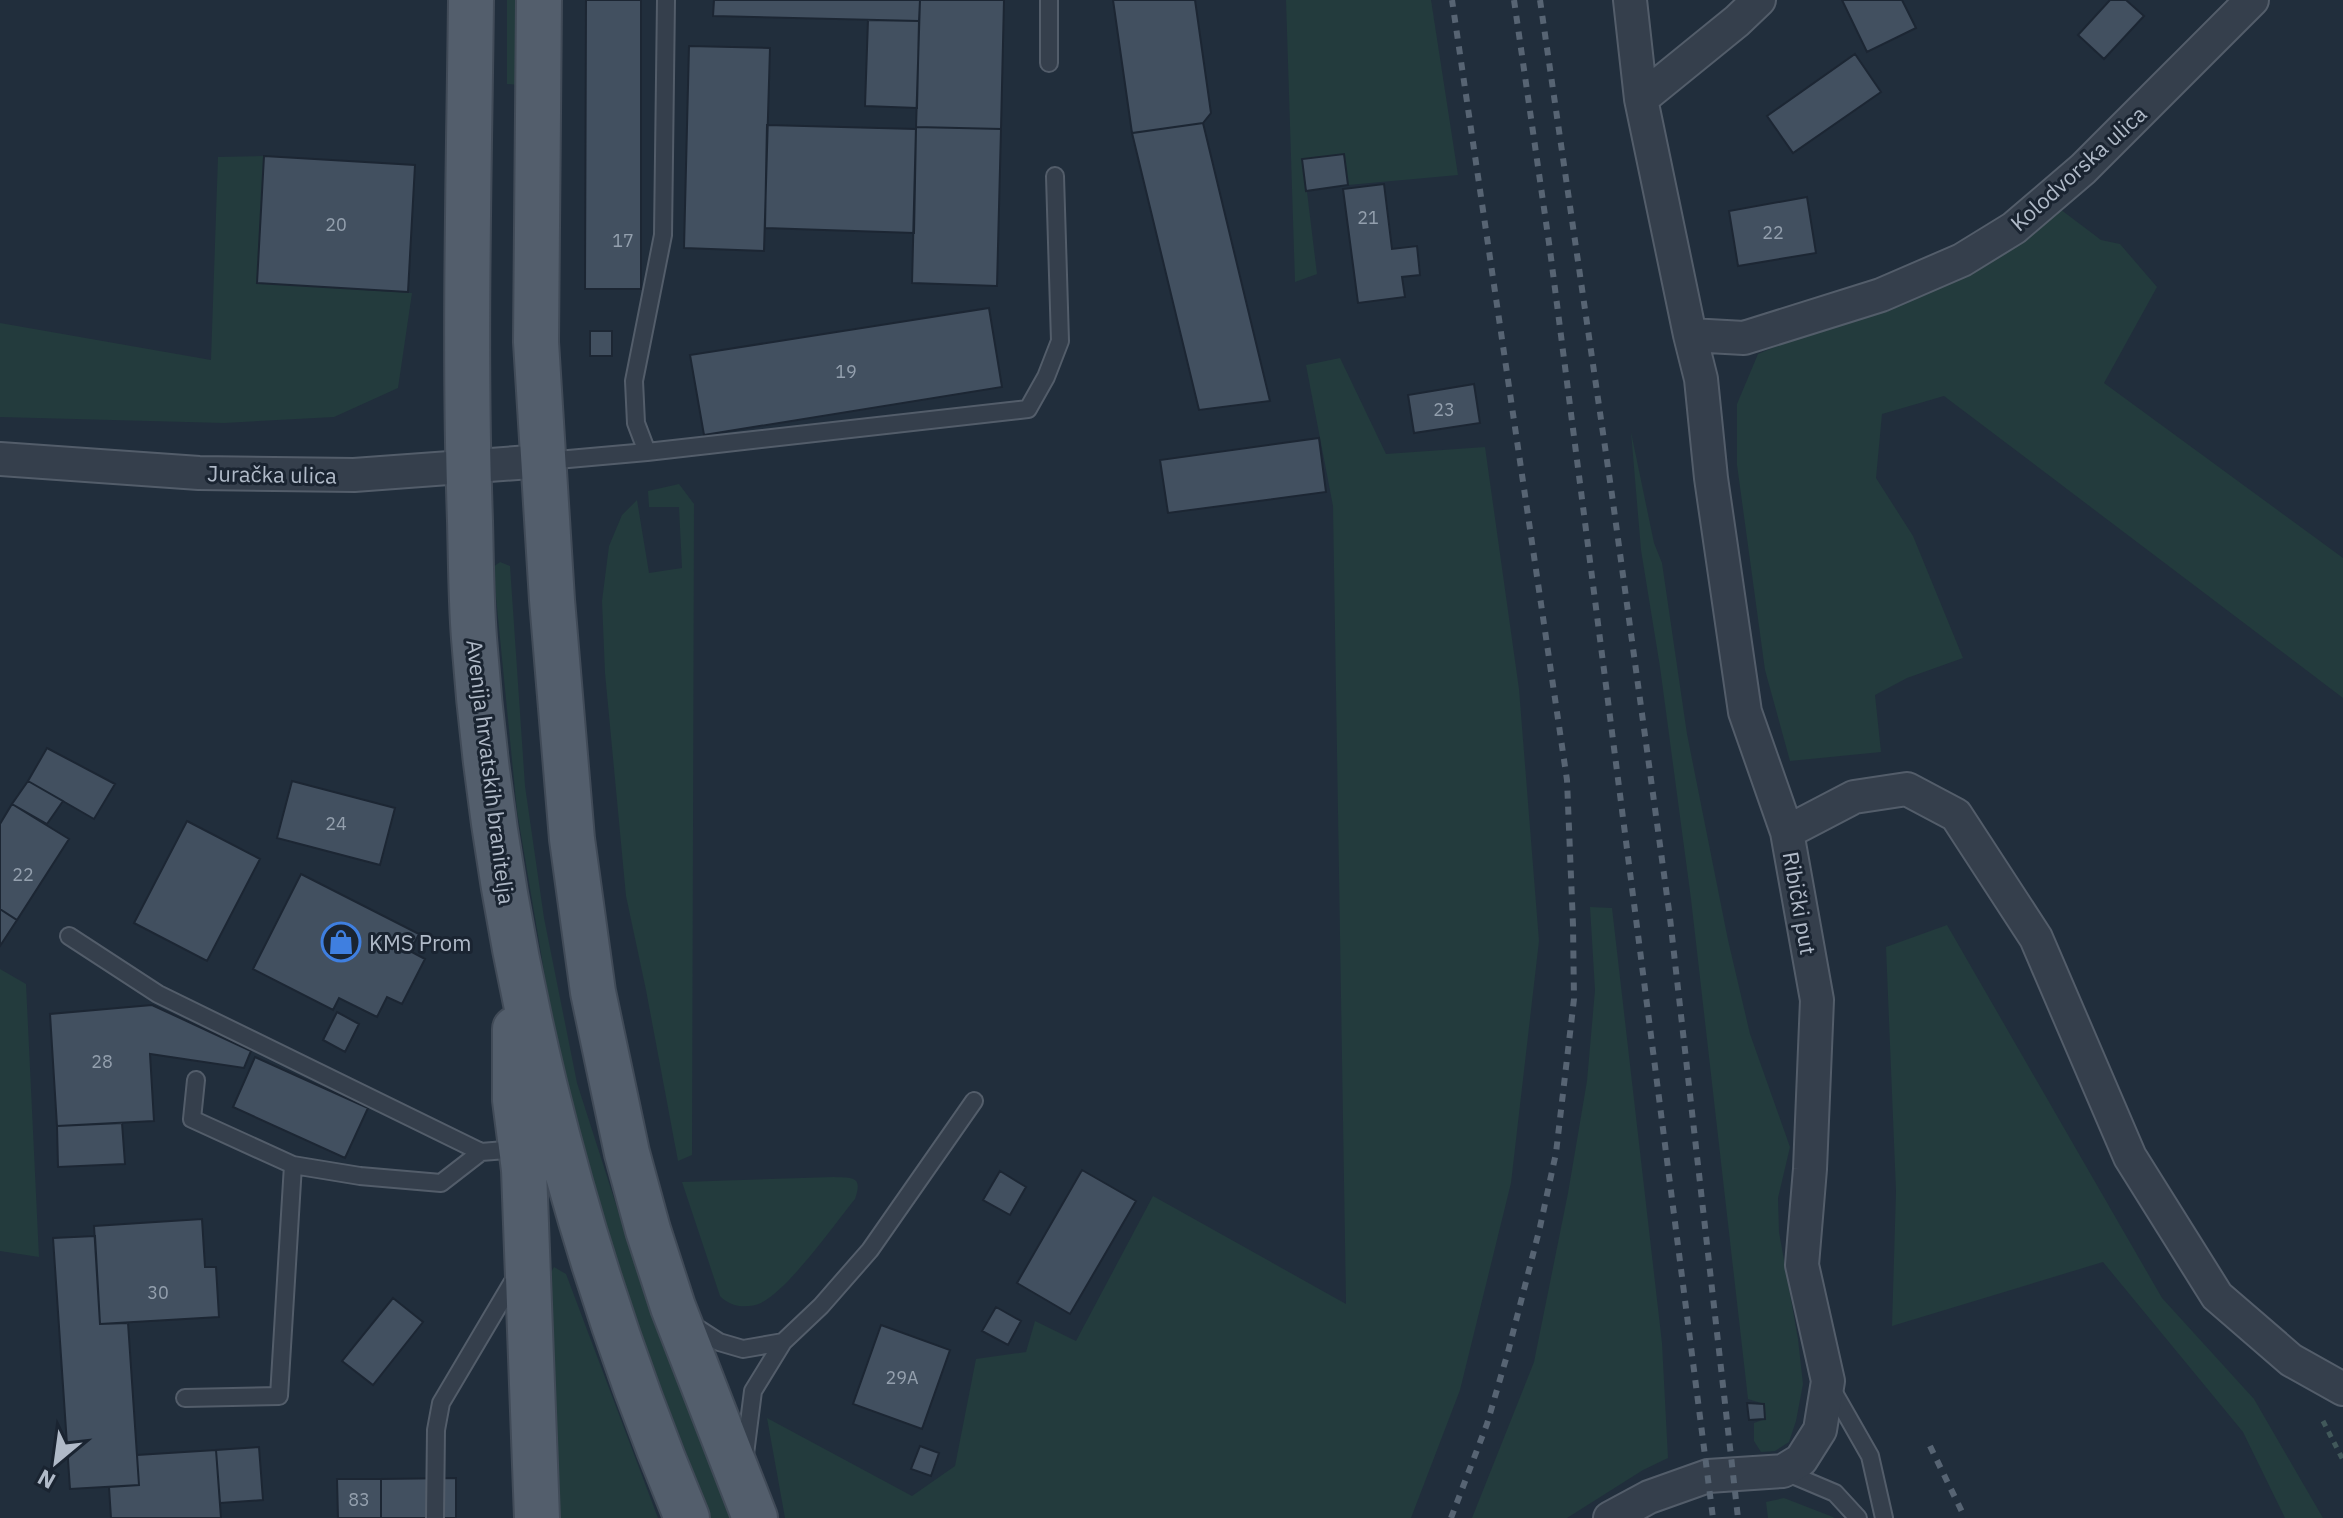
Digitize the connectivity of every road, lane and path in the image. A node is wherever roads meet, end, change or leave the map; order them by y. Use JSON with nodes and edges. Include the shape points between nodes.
{"nodes":[{"id":1,"x":471,"y":0,"type":"edge"},
{"id":2,"x":539,"y":0,"type":"edge"},
{"id":3,"x":666,"y":0,"type":"edge"},
{"id":4,"x":1049,"y":0,"type":"edge"},
{"id":5,"x":1630,"y":0,"type":"edge"},
{"id":6,"x":1759,"y":0,"type":"edge"},
{"id":7,"x":2252,"y":0,"type":"edge"},
{"id":8,"x":1049,"y":63,"type":"dead end"},
{"id":9,"x":1641,"y":99,"type":"junction"},
{"id":10,"x":1055,"y":176,"type":"dead end"},
{"id":11,"x":1690,"y":335,"type":"junction"},
{"id":12,"x":647,"y":452,"type":"junction"},
{"id":13,"x":0,"y":459,"type":"edge"},
{"id":14,"x":544,"y":461,"type":"junction"},
{"id":15,"x":468,"y":467,"type":"junction"},
{"id":16,"x":1787,"y":832,"type":"junction"},
{"id":17,"x":69,"y":936,"type":"dead end"},
{"id":18,"x":521,"y":975,"type":"junction"},
{"id":19,"x":196,"y":1080,"type":"dead end"},
{"id":20,"x":974,"y":1101,"type":"dead end"},
{"id":21,"x":501,"y":1150,"type":"junction"},
{"id":22,"x":293,"y":1165,"type":"junction"},
{"id":23,"x":529,"y":1282,"type":"junction"},
{"id":24,"x":673,"y":1307,"type":"junction"},
{"id":25,"x":783,"y":1342,"type":"junction"},
{"id":26,"x":1828,"y":1381,"type":"junction"},
{"id":27,"x":2343,"y":1389,"type":"edge"},
{"id":28,"x":185,"y":1398,"type":"dead end"},
{"id":29,"x":1783,"y":1471,"type":"junction"},
{"id":30,"x":751,"y":1509,"type":"edge"},
{"id":31,"x":435,"y":1518,"type":"edge"},
{"id":32,"x":537,"y":1518,"type":"edge"},
{"id":33,"x":687,"y":1518,"type":"edge"},
{"id":34,"x":1610,"y":1518,"type":"edge"},
{"id":35,"x":1858,"y":1518,"type":"edge"},
{"id":36,"x":1884,"y":1518,"type":"edge"}],
"edges":[{"from":1,"to":15,"type":"main road","name":"Avenija hrvatskih branitelja"},
{"from":2,"to":14,"type":"main road","via":[[536,342]]},
{"from":3,"to":12,"type":"lane","via":[[663,235],[634,381],[636,423]]},
{"from":4,"to":8,"type":"lane"},
{"from":5,"to":9,"type":"street"},
{"from":6,"to":9,"type":"street"},
{"from":7,"to":11,"type":"street","name":"Kolodvorska ulica","via":[[2083,169],[2014,228],[1962,260],[1881,295],[1744,338]]},
{"from":9,"to":11,"type":"street"},
{"from":10,"to":12,"type":"lane","via":[[1060,341],[1028,409]]},
{"from":11,"to":16,"type":"street","via":[[1701,379],[1745,712]]},
{"from":12,"to":14,"type":"lane"},
{"from":13,"to":15,"type":"street","name":"Juračka ulica","via":[[199,473],[354,475]]},
{"from":14,"to":15,"type":"street","name":"Juračka ulica"},
{"from":14,"to":24,"type":"main road","via":[[571,824],[593,992],[627,1153]]},
{"from":15,"to":18,"type":"main road","name":"Avenija hrvatskih branitelja","via":[[473,634],[483,736]]},
{"from":16,"to":26,"type":"street","name":"Ribički put","via":[[1817,1000],[1802,1265]]},
{"from":16,"to":27,"type":"street","name":"Ribički put","via":[[1854,797],[1907,789],[1956,815],[2036,938],[2130,1157],[2217,1296],[2291,1360]]},
{"from":17,"to":21,"type":"lane","via":[[158,994]]},
{"from":18,"to":21,"type":"main road","via":[[514,1033],[515,1100]]},
{"from":18,"to":33,"type":"main road","name":"Avenija hrvatskih branitelja","via":[[575,1207],[610,1318]]},
{"from":19,"to":22,"type":"lane","via":[[192,1119]]},
{"from":20,"to":25,"type":"lane","via":[[870,1250]]},
{"from":21,"to":22,"type":"lane","via":[[441,1183]]},
{"from":21,"to":23,"type":"main road","via":[[524,1170]]},
{"from":22,"to":28,"type":"lane","via":[[279,1396]]},
{"from":23,"to":31,"type":"lane","via":[[512,1283],[441,1403]]},
{"from":23,"to":32,"type":"main road"},
{"from":24,"to":25,"type":"lane","via":[[719,1342],[743,1349]]},
{"from":24,"to":30,"type":"main road"},
{"from":25,"to":30,"type":"lane","via":[[753,1391],[745,1448]]},
{"from":26,"to":29,"type":"street","name":"Ribički put","via":[[1820,1430],[1801,1460]]},
{"from":26,"to":36,"type":"lane","via":[[1870,1456]]},
{"from":29,"to":34,"type":"street","via":[[1708,1476]]},
{"from":29,"to":35,"type":"lane","via":[[1835,1493]]}]}
